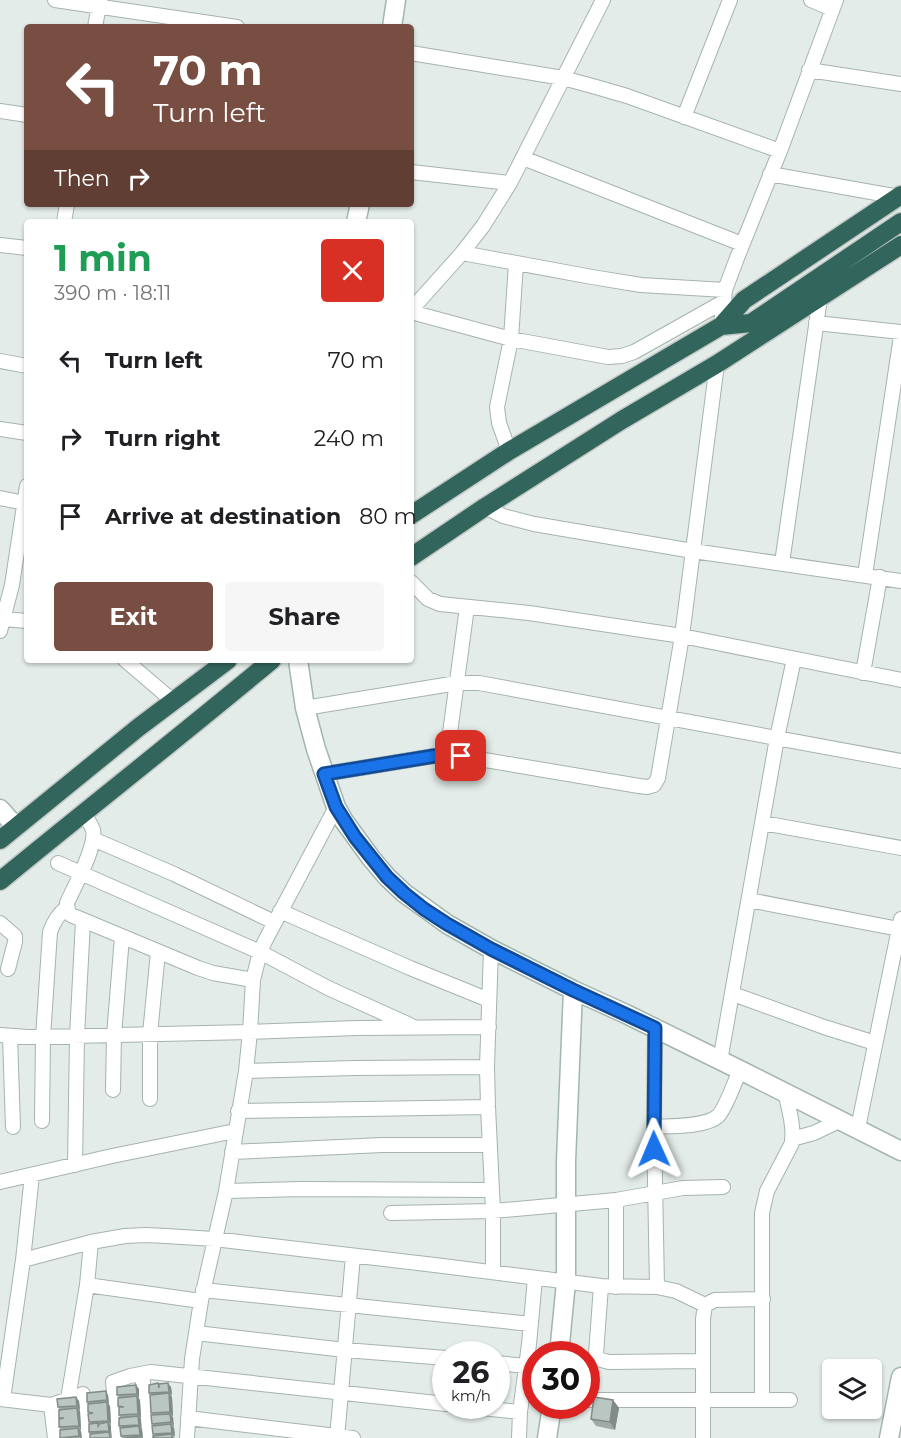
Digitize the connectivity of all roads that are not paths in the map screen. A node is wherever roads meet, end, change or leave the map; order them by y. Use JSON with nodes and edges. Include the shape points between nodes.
{"nodes":[{"id":1,"x":56,"y":0,"type":"edge"},
{"id":2,"x":396,"y":0,"type":"edge"},
{"id":3,"x":603,"y":0,"type":"edge"},
{"id":4,"x":730,"y":0,"type":"edge"},
{"id":5,"x":811,"y":0,"type":"edge"},
{"id":6,"x":99,"y":3,"type":"edge"},
{"id":7,"x":834,"y":4,"type":"edge"},
{"id":8,"x":96,"y":24,"type":"edge"},
{"id":9,"x":220,"y":24,"type":"edge"},
{"id":10,"x":392,"y":24,"type":"edge"},
{"id":11,"x":414,"y":53,"type":"edge"},
{"id":12,"x":809,"y":70,"type":"junction"},
{"id":13,"x":563,"y":78,"type":"junction"},
{"id":14,"x":901,"y":84,"type":"edge"},
{"id":15,"x":0,"y":111,"type":"edge"},
{"id":16,"x":24,"y":115,"type":"edge"},
{"id":17,"x":684,"y":117,"type":"junction"},
{"id":18,"x":780,"y":151,"type":"junction"},
{"id":19,"x":523,"y":158,"type":"junction"},
{"id":20,"x":414,"y":172,"type":"edge"},
{"id":21,"x":770,"y":174,"type":"junction"},
{"id":22,"x":510,"y":183,"type":"junction"},
{"id":23,"x":900,"y":196,"type":"edge"},
{"id":24,"x":901,"y":222,"type":"edge"},
{"id":25,"x":742,"y":244,"type":"junction"},
{"id":26,"x":0,"y":245,"type":"edge"},
{"id":27,"x":901,"y":245,"type":"edge"},
{"id":28,"x":24,"y":248,"type":"edge"},
{"id":29,"x":462,"y":253,"type":"junction"},
{"id":30,"x":516,"y":263,"type":"junction"},
{"id":31,"x":724,"y":296,"type":"junction"},
{"id":32,"x":820,"y":298,"type":"junction"},
{"id":33,"x":414,"y":308,"type":"edge"},
{"id":34,"x":414,"y":312,"type":"edge"},
{"id":35,"x":816,"y":323,"type":"junction"},
{"id":36,"x":721,"y":327,"type":"junction"},
{"id":37,"x":901,"y":334,"type":"edge"},
{"id":38,"x":511,"y":339,"type":"junction"},
{"id":39,"x":0,"y":361,"type":"edge"},
{"id":40,"x":717,"y":364,"type":"junction"},
{"id":41,"x":24,"y":365,"type":"edge"},
{"id":42,"x":0,"y":429,"type":"edge"},
{"id":43,"x":24,"y":433,"type":"edge"},
{"id":44,"x":509,"y":451,"type":"junction"},
{"id":45,"x":0,"y":498,"type":"edge"},
{"id":46,"x":24,"y":503,"type":"edge"},
{"id":47,"x":24,"y":507,"type":"edge"},
{"id":48,"x":485,"y":507,"type":"junction"},
{"id":49,"x":414,"y":513,"type":"edge"},
{"id":50,"x":693,"y":550,"type":"junction"},
{"id":51,"x":414,"y":555,"type":"edge"},
{"id":52,"x":782,"y":562,"type":"junction"},
{"id":53,"x":7,"y":575,"type":"edge"},
{"id":54,"x":865,"y":575,"type":"junction"},
{"id":55,"x":880,"y":577,"type":"junction"},
{"id":56,"x":901,"y":580,"type":"edge"},
{"id":57,"x":414,"y":585,"type":"edge"},
{"id":58,"x":467,"y":607,"type":"junction"},
{"id":59,"x":24,"y":621,"type":"edge"},
{"id":60,"x":2,"y":625,"type":"edge"},
{"id":61,"x":682,"y":636,"type":"junction"},
{"id":62,"x":794,"y":659,"type":"junction"},
{"id":63,"x":129,"y":663,"type":"edge"},
{"id":64,"x":224,"y":663,"type":"edge"},
{"id":65,"x":268,"y":663,"type":"edge"},
{"id":66,"x":298,"y":663,"type":"edge"},
{"id":67,"x":863,"y":673,"type":"junction"},
{"id":68,"x":901,"y":680,"type":"edge"},
{"id":69,"x":457,"y":683,"type":"junction"},
{"id":70,"x":173,"y":701,"type":"junction"},
{"id":71,"x":305,"y":708,"type":"junction"},
{"id":72,"x":669,"y":718,"type":"junction"},
{"id":73,"x":777,"y":738,"type":"junction"},
{"id":74,"x":447,"y":755,"type":"junction"},
{"id":75,"x":901,"y":761,"type":"edge"},
{"id":76,"x":324,"y":774,"type":"junction"},
{"id":77,"x":336,"y":807,"type":"junction"},
{"id":78,"x":0,"y":809,"type":"edge"},
{"id":79,"x":84,"y":813,"type":"junction"},
{"id":80,"x":763,"y":823,"type":"junction"},
{"id":81,"x":16,"y":827,"type":"junction"},
{"id":82,"x":93,"y":839,"type":"junction"},
{"id":83,"x":0,"y":840,"type":"edge"},
{"id":84,"x":901,"y":848,"type":"edge"},
{"id":85,"x":58,"y":863,"type":"dead end"},
{"id":86,"x":81,"y":873,"type":"junction"},
{"id":87,"x":0,"y":881,"type":"edge"},
{"id":88,"x":749,"y":900,"type":"junction"},
{"id":89,"x":67,"y":907,"type":"junction"},
{"id":90,"x":277,"y":916,"type":"junction"},
{"id":91,"x":84,"y":921,"type":"junction"},
{"id":92,"x":0,"y":923,"type":"edge"},
{"id":93,"x":900,"y":924,"type":"edge"},
{"id":94,"x":122,"y":937,"type":"junction"},
{"id":95,"x":491,"y":949,"type":"junction"},
{"id":96,"x":158,"y":952,"type":"junction"},
{"id":97,"x":260,"y":952,"type":"junction"},
{"id":98,"x":8,"y":969,"type":"dead end"},
{"id":99,"x":896,"y":970,"type":"edge"},
{"id":100,"x":253,"y":980,"type":"junction"},
{"id":101,"x":573,"y":990,"type":"junction"},
{"id":102,"x":733,"y":994,"type":"junction"},
{"id":103,"x":489,"y":1000,"type":"junction"},
{"id":104,"x":413,"y":1026,"type":"junction"},
{"id":105,"x":489,"y":1027,"type":"junction"},
{"id":106,"x":655,"y":1028,"type":"junction"},
{"id":107,"x":250,"y":1032,"type":"junction"},
{"id":108,"x":150,"y":1034,"type":"junction"},
{"id":109,"x":114,"y":1035,"type":"junction"},
{"id":110,"x":5,"y":1036,"type":"edge"},
{"id":111,"x":77,"y":1036,"type":"junction"},
{"id":112,"x":43,"y":1037,"type":"junction"},
{"id":113,"x":875,"y":1043,"type":"junction"},
{"id":114,"x":720,"y":1061,"type":"junction"},
{"id":115,"x":487,"y":1067,"type":"junction"},
{"id":116,"x":740,"y":1070,"type":"junction"},
{"id":117,"x":246,"y":1071,"type":"junction"},
{"id":118,"x":113,"y":1090,"type":"dead end"},
{"id":119,"x":785,"y":1092,"type":"junction"},
{"id":120,"x":150,"y":1098,"type":"dead end"},
{"id":121,"x":488,"y":1107,"type":"junction"},
{"id":122,"x":238,"y":1111,"type":"junction"},
{"id":123,"x":841,"y":1120,"type":"junction"},
{"id":124,"x":42,"y":1121,"type":"dead end"},
{"id":125,"x":13,"y":1127,"type":"dead end"},
{"id":126,"x":654,"y":1127,"type":"junction"},
{"id":127,"x":858,"y":1128,"type":"junction"},
{"id":128,"x":235,"y":1131,"type":"junction"},
{"id":129,"x":792,"y":1139,"type":"junction"},
{"id":130,"x":490,"y":1145,"type":"junction"},
{"id":131,"x":901,"y":1151,"type":"edge"},
{"id":132,"x":232,"y":1152,"type":"junction"},
{"id":133,"x":75,"y":1165,"type":"junction"},
{"id":134,"x":32,"y":1175,"type":"junction"},
{"id":135,"x":0,"y":1182,"type":"edge"},
{"id":136,"x":723,"y":1187,"type":"dead end"},
{"id":137,"x":492,"y":1190,"type":"junction"},
{"id":138,"x":226,"y":1191,"type":"junction"},
{"id":139,"x":655,"y":1193,"type":"junction"},
{"id":140,"x":616,"y":1200,"type":"junction"},
{"id":141,"x":566,"y":1204,"type":"junction"},
{"id":142,"x":493,"y":1211,"type":"junction"},
{"id":143,"x":391,"y":1213,"type":"dead end"},
{"id":144,"x":214,"y":1239,"type":"junction"},
{"id":145,"x":91,"y":1242,"type":"junction"},
{"id":146,"x":353,"y":1256,"type":"junction"},
{"id":147,"x":22,"y":1260,"type":"junction"},
{"id":148,"x":493,"y":1271,"type":"junction"},
{"id":149,"x":536,"y":1278,"type":"junction"},
{"id":150,"x":566,"y":1282,"type":"junction"},
{"id":151,"x":87,"y":1285,"type":"junction"},
{"id":152,"x":601,"y":1286,"type":"junction"},
{"id":153,"x":616,"y":1287,"type":"junction"},
{"id":154,"x":657,"y":1287,"type":"junction"},
{"id":155,"x":202,"y":1296,"type":"junction"},
{"id":156,"x":763,"y":1299,"type":"junction"},
{"id":157,"x":349,"y":1305,"type":"junction"},
{"id":158,"x":705,"y":1305,"type":"junction"},
{"id":159,"x":531,"y":1324,"type":"junction"},
{"id":160,"x":196,"y":1333,"type":"junction"},
{"id":161,"x":6,"y":1336,"type":"edge"},
{"id":162,"x":529,"y":1341,"type":"edge"},
{"id":163,"x":560,"y":1341,"type":"edge"},
{"id":164,"x":345,"y":1350,"type":"junction"},
{"id":165,"x":432,"y":1357,"type":"edge"},
{"id":166,"x":702,"y":1361,"type":"junction"},
{"id":167,"x":142,"y":1374,"type":"junction"},
{"id":168,"x":191,"y":1376,"type":"junction"},
{"id":169,"x":901,"y":1377,"type":"edge"},
{"id":170,"x":342,"y":1393,"type":"junction"},
{"id":171,"x":522,"y":1397,"type":"edge"},
{"id":172,"x":1,"y":1399,"type":"edge"},
{"id":173,"x":68,"y":1399,"type":"junction"},
{"id":174,"x":600,"y":1400,"type":"edge"},
{"id":175,"x":703,"y":1400,"type":"junction"},
{"id":176,"x":762,"y":1400,"type":"junction"},
{"id":177,"x":790,"y":1400,"type":"dead end"},
{"id":178,"x":432,"y":1403,"type":"edge"},
{"id":179,"x":51,"y":1405,"type":"junction"},
{"id":180,"x":510,"y":1411,"type":"edge"},
{"id":181,"x":520,"y":1412,"type":"junction"},
{"id":182,"x":188,"y":1418,"type":"junction"},
{"id":183,"x":550,"y":1419,"type":"edge"},
{"id":184,"x":337,"y":1437,"type":"edge"},
{"id":185,"x":55,"y":1438,"type":"edge"},
{"id":186,"x":88,"y":1438,"type":"edge"},
{"id":187,"x":119,"y":1438,"type":"edge"},
{"id":188,"x":149,"y":1438,"type":"edge"},
{"id":189,"x":187,"y":1438,"type":"edge"},
{"id":190,"x":353,"y":1438,"type":"edge"},
{"id":191,"x":519,"y":1438,"type":"edge"},
{"id":192,"x":547,"y":1438,"type":"edge"},
{"id":193,"x":703,"y":1438,"type":"edge"},
{"id":194,"x":889,"y":1438,"type":"edge"}],
"edges":[{"from":1,"to":6,"type":"street"},
{"from":2,"to":10,"type":"street"},
{"from":3,"to":13,"type":"street"},
{"from":4,"to":17,"type":"street"},
{"from":5,"to":7,"type":"street"},
{"from":6,"to":8,"type":"street"},
{"from":6,"to":9,"type":"street"},
{"from":7,"to":12,"type":"street"},
{"from":11,"to":13,"type":"street"},
{"from":12,"to":14,"type":"street"},
{"from":12,"to":18,"type":"street"},
{"from":13,"to":17,"type":"street"},
{"from":13,"to":19,"type":"street"},
{"from":15,"to":16,"type":"street"},
{"from":17,"to":18,"type":"street"},
{"from":18,"to":21,"type":"street"},
{"from":19,"to":22,"type":"street"},
{"from":19,"to":25,"type":"street"},
{"from":20,"to":22,"type":"street"},
{"from":21,"to":23,"type":"street"},
{"from":21,"to":25,"type":"street"},
{"from":22,"to":29,"type":"street"},
{"from":23,"to":36,"type":"highway","via":[[744,300]]},
{"from":24,"to":36,"type":"highway","via":[[751,323]]},
{"from":25,"to":31,"type":"street"},
{"from":26,"to":28,"type":"street"},
{"from":27,"to":32,"type":"highway"},
{"from":29,"to":30,"type":"street"},
{"from":29,"to":33,"type":"street"},
{"from":30,"to":31,"type":"street"},
{"from":30,"to":38,"type":"street"},
{"from":31,"to":36,"type":"street"},
{"from":31,"to":38,"type":"street","via":[[622,356],[608,357]]},
{"from":32,"to":35,"type":"street"},
{"from":32,"to":40,"type":"highway"},
{"from":34,"to":38,"type":"street"},
{"from":35,"to":37,"type":"street"},
{"from":35,"to":52,"type":"street"},
{"from":36,"to":44,"type":"highway"},
{"from":37,"to":54,"type":"street"},
{"from":38,"to":44,"type":"street","via":[[497,407]]},
{"from":39,"to":41,"type":"street"},
{"from":40,"to":48,"type":"highway"},
{"from":40,"to":50,"type":"street"},
{"from":42,"to":43,"type":"street"},
{"from":44,"to":49,"type":"highway"},
{"from":45,"to":46,"type":"street"},
{"from":47,"to":53,"type":"street"},
{"from":48,"to":50,"type":"street","via":[[519,521]]},
{"from":48,"to":51,"type":"highway"},
{"from":50,"to":52,"type":"street"},
{"from":50,"to":61,"type":"street"},
{"from":52,"to":54,"type":"street"},
{"from":53,"to":60,"type":"street"},
{"from":54,"to":55,"type":"street"},
{"from":55,"to":56,"type":"street"},
{"from":55,"to":67,"type":"street"},
{"from":57,"to":58,"type":"street","via":[[428,599]]},
{"from":58,"to":61,"type":"street"},
{"from":58,"to":69,"type":"street"},
{"from":59,"to":60,"type":"street"},
{"from":61,"to":62,"type":"street"},
{"from":61,"to":72,"type":"street"},
{"from":62,"to":67,"type":"street"},
{"from":62,"to":73,"type":"street"},
{"from":63,"to":70,"type":"street"},
{"from":64,"to":70,"type":"highway"},
{"from":65,"to":79,"type":"highway"},
{"from":66,"to":71,"type":"street"},
{"from":67,"to":68,"type":"street"},
{"from":69,"to":71,"type":"street"},
{"from":69,"to":72,"type":"street","via":[[479,683]]},
{"from":69,"to":74,"type":"street"},
{"from":70,"to":81,"type":"highway"},
{"from":71,"to":76,"type":"street"},
{"from":72,"to":73,"type":"street"},
{"from":72,"to":74,"type":"street","via":[[658,778],[647,787]]},
{"from":73,"to":75,"type":"street"},
{"from":73,"to":80,"type":"street"},
{"from":74,"to":76,"type":"street"},
{"from":76,"to":77,"type":"street"},
{"from":77,"to":90,"type":"street"},
{"from":77,"to":95,"type":"street","via":[[371,858],[404,893]]},
{"from":78,"to":81,"type":"street"},
{"from":79,"to":82,"type":"street"},
{"from":79,"to":87,"type":"highway"},
{"from":80,"to":84,"type":"street"},
{"from":80,"to":88,"type":"street"},
{"from":81,"to":83,"type":"highway"},
{"from":82,"to":86,"type":"street"},
{"from":82,"to":90,"type":"street"},
{"from":85,"to":86,"type":"street"},
{"from":86,"to":89,"type":"street"},
{"from":86,"to":97,"type":"street"},
{"from":88,"to":93,"type":"street"},
{"from":88,"to":102,"type":"street"},
{"from":89,"to":91,"type":"street","via":[[71,915]]},
{"from":89,"to":112,"type":"street","via":[[50,932]]},
{"from":90,"to":97,"type":"street"},
{"from":90,"to":103,"type":"street"},
{"from":91,"to":94,"type":"street"},
{"from":91,"to":111,"type":"street"},
{"from":92,"to":98,"type":"street","via":[[15,936]]},
{"from":93,"to":99,"type":"street"},
{"from":94,"to":96,"type":"street"},
{"from":94,"to":109,"type":"street"},
{"from":95,"to":101,"type":"street"},
{"from":95,"to":103,"type":"street"},
{"from":96,"to":100,"type":"street","via":[[213,973]]},
{"from":96,"to":108,"type":"street"},
{"from":97,"to":100,"type":"street"},
{"from":97,"to":104,"type":"street"},
{"from":99,"to":113,"type":"street"},
{"from":100,"to":107,"type":"street"},
{"from":101,"to":106,"type":"street"},
{"from":101,"to":141,"type":"street"},
{"from":102,"to":113,"type":"street"},
{"from":102,"to":114,"type":"street"},
{"from":103,"to":105,"type":"street"},
{"from":104,"to":105,"type":"street"},
{"from":104,"to":107,"type":"street"},
{"from":105,"to":115,"type":"street"},
{"from":106,"to":114,"type":"street"},
{"from":106,"to":126,"type":"street"},
{"from":107,"to":108,"type":"street"},
{"from":107,"to":117,"type":"street"},
{"from":108,"to":109,"type":"street"},
{"from":108,"to":120,"type":"street"},
{"from":109,"to":111,"type":"street"},
{"from":109,"to":118,"type":"street"},
{"from":110,"to":112,"type":"street"},
{"from":110,"to":125,"type":"street"},
{"from":111,"to":112,"type":"street"},
{"from":111,"to":133,"type":"street"},
{"from":112,"to":124,"type":"street"},
{"from":113,"to":127,"type":"street"},
{"from":114,"to":116,"type":"street"},
{"from":115,"to":117,"type":"street"},
{"from":115,"to":121,"type":"street"},
{"from":116,"to":119,"type":"street"},
{"from":116,"to":126,"type":"street","via":[[718,1116],[702,1123]]},
{"from":117,"to":122,"type":"street"},
{"from":119,"to":123,"type":"street"},
{"from":119,"to":129,"type":"street"},
{"from":121,"to":122,"type":"street"},
{"from":121,"to":130,"type":"street"},
{"from":122,"to":128,"type":"street"},
{"from":123,"to":127,"type":"street"},
{"from":123,"to":129,"type":"street"},
{"from":126,"to":139,"type":"street"},
{"from":127,"to":131,"type":"street"},
{"from":128,"to":132,"type":"street"},
{"from":128,"to":133,"type":"street"},
{"from":129,"to":156,"type":"street","via":[[764,1202]]},
{"from":130,"to":132,"type":"street"},
{"from":130,"to":137,"type":"street"},
{"from":132,"to":138,"type":"street"},
{"from":133,"to":134,"type":"street"},
{"from":134,"to":135,"type":"street"},
{"from":134,"to":147,"type":"street"},
{"from":136,"to":139,"type":"street"},
{"from":137,"to":138,"type":"street"},
{"from":137,"to":142,"type":"street"},
{"from":138,"to":144,"type":"street"},
{"from":139,"to":140,"type":"street"},
{"from":139,"to":154,"type":"street"},
{"from":140,"to":141,"type":"street"},
{"from":140,"to":153,"type":"street"},
{"from":141,"to":142,"type":"street"},
{"from":141,"to":150,"type":"street"},
{"from":142,"to":143,"type":"street"},
{"from":142,"to":148,"type":"street"},
{"from":144,"to":145,"type":"street","via":[[146,1235]]},
{"from":144,"to":146,"type":"street"},
{"from":144,"to":155,"type":"street"},
{"from":145,"to":147,"type":"street"},
{"from":145,"to":151,"type":"street"},
{"from":146,"to":148,"type":"street"},
{"from":146,"to":157,"type":"street"},
{"from":147,"to":161,"type":"street"},
{"from":148,"to":149,"type":"street"},
{"from":149,"to":150,"type":"street"},
{"from":149,"to":159,"type":"street"},
{"from":150,"to":152,"type":"street"},
{"from":150,"to":163,"type":"street"},
{"from":151,"to":155,"type":"street"},
{"from":151,"to":173,"type":"street"},
{"from":152,"to":153,"type":"street"},
{"from":152,"to":166,"type":"street","via":[[598,1359]]},
{"from":153,"to":154,"type":"street"},
{"from":154,"to":158,"type":"street"},
{"from":155,"to":157,"type":"street"},
{"from":155,"to":160,"type":"street"},
{"from":156,"to":158,"type":"street","via":[[714,1300]]},
{"from":156,"to":176,"type":"street"},
{"from":157,"to":159,"type":"street"},
{"from":157,"to":164,"type":"street"},
{"from":158,"to":166,"type":"street"},
{"from":159,"to":162,"type":"street"},
{"from":160,"to":164,"type":"street"},
{"from":160,"to":168,"type":"street"},
{"from":161,"to":172,"type":"street"},
{"from":164,"to":165,"type":"street"},
{"from":164,"to":170,"type":"street"},
{"from":166,"to":175,"type":"street"},
{"from":167,"to":168,"type":"street"},
{"from":167,"to":187,"type":"street","via":[[113,1382]]},
{"from":167,"to":188,"type":"street"},
{"from":168,"to":170,"type":"street"},
{"from":168,"to":182,"type":"street"},
{"from":169,"to":194,"type":"street"},
{"from":170,"to":178,"type":"street"},
{"from":170,"to":184,"type":"street"},
{"from":171,"to":181,"type":"street"},
{"from":172,"to":179,"type":"street"},
{"from":173,"to":179,"type":"street"},
{"from":173,"to":186,"type":"street","via":[[82,1394]]},
{"from":174,"to":175,"type":"street"},
{"from":175,"to":176,"type":"street"},
{"from":175,"to":193,"type":"street"},
{"from":176,"to":177,"type":"street"},
{"from":179,"to":185,"type":"street"},
{"from":180,"to":181,"type":"street"},
{"from":181,"to":191,"type":"street"},
{"from":182,"to":184,"type":"street"},
{"from":182,"to":189,"type":"street"},
{"from":183,"to":192,"type":"street"},
{"from":184,"to":190,"type":"street"}]}
